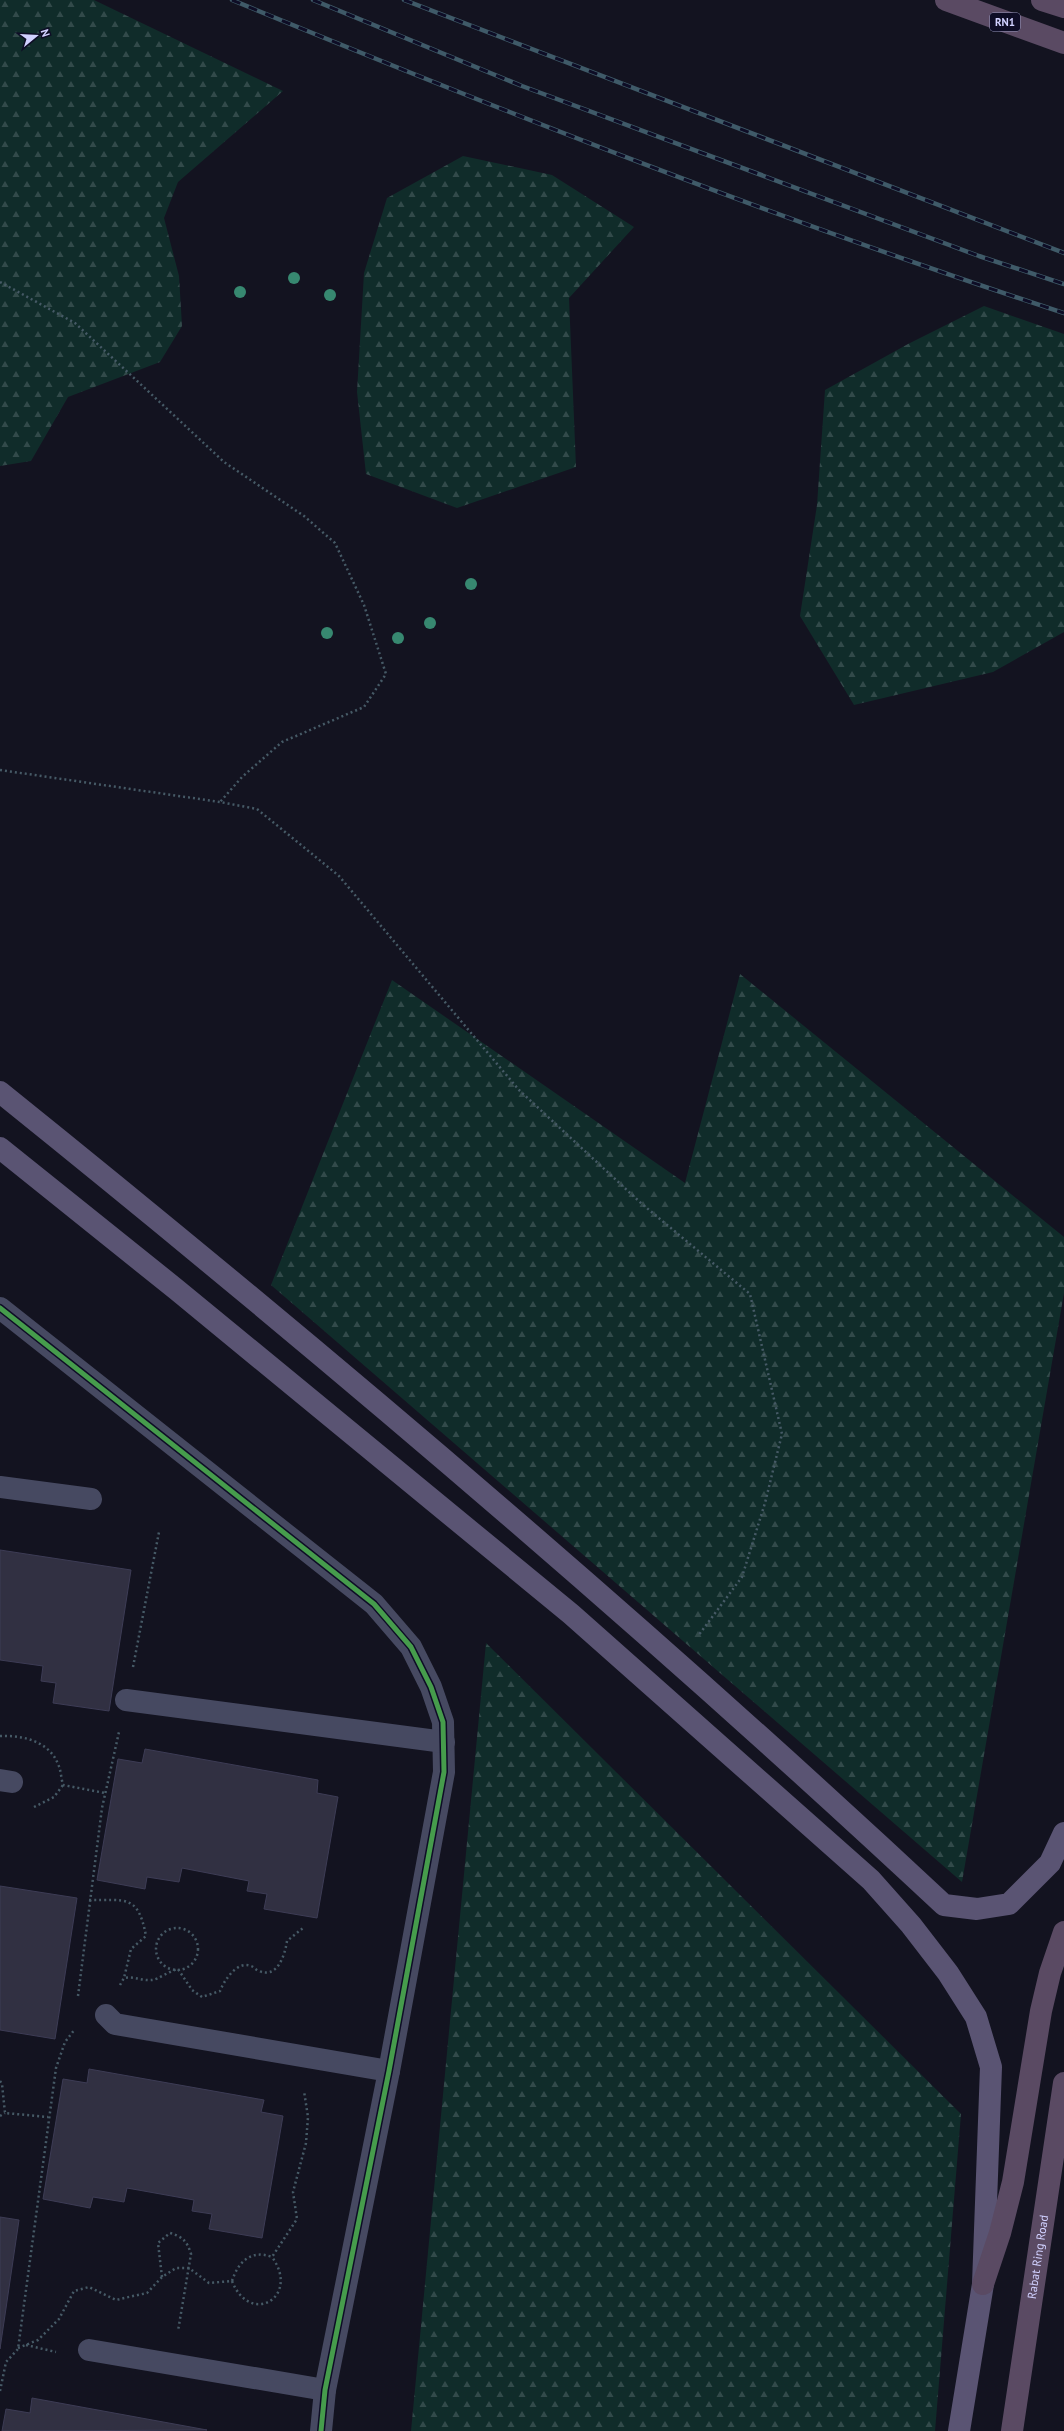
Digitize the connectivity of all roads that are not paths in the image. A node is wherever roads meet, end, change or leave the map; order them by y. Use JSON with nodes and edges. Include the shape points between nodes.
{"nodes":[{"id":1,"x":946,"y":0,"type":"edge"},
{"id":2,"x":1042,"y":0,"type":"edge"},
{"id":3,"x":1064,"y":8,"type":"edge"},
{"id":4,"x":1064,"y":44,"type":"edge"},
{"id":5,"x":0,"y":1092,"type":"edge"},
{"id":6,"x":0,"y":1148,"type":"edge"},
{"id":7,"x":0,"y":1308,"type":"edge"},
{"id":8,"x":0,"y":1487,"type":"edge"},
{"id":9,"x":91,"y":1499,"type":"dead end"},
{"id":10,"x":126,"y":1700,"type":"road end"},
{"id":11,"x":444,"y":1742,"type":"junction"},
{"id":12,"x":1064,"y":1833,"type":"edge"},
{"id":13,"x":1064,"y":1932,"type":"edge"},
{"id":14,"x":106,"y":2016,"type":"road end"},
{"id":15,"x":389,"y":2071,"type":"junction"},
{"id":16,"x":1064,"y":2084,"type":"edge"},
{"id":17,"x":983,"y":2284,"type":"junction"},
{"id":18,"x":89,"y":2350,"type":"dead end"},
{"id":19,"x":325,"y":2390,"type":"junction"},
{"id":20,"x":321,"y":2431,"type":"edge"},
{"id":21,"x":959,"y":2431,"type":"edge"},
{"id":22,"x":1012,"y":2431,"type":"edge"}],
"edges":[{"from":1,"to":4,"type":"highway","number":"RN1"},
{"from":2,"to":3,"type":"highway"},
{"from":5,"to":12,"type":"main road","via":[[187,1242],[679,1662],[944,1905],[977,1909],[1009,1904],[1050,1863]]},
{"from":6,"to":17,"type":"main road","via":[[571,1614],[871,1880],[911,1925],[948,1973],[976,2018],[991,2067]]},
{"from":7,"to":11,"type":"street","via":[[374,1604],[411,1647],[431,1687],[440,1715]]},
{"from":8,"to":9,"type":"street"},
{"from":10,"to":11,"type":"street"},
{"from":11,"to":15,"type":"street","via":[[444,1772]]},
{"from":13,"to":17,"type":"highway","via":[[1041,2011],[1013,2182]]},
{"from":14,"to":15,"type":"street","via":[[115,2024]]},
{"from":15,"to":19,"type":"street"},
{"from":16,"to":22,"type":"highway","name":"Rabat Ring Road"},
{"from":17,"to":21,"type":"main road"},
{"from":18,"to":19,"type":"street"},
{"from":19,"to":20,"type":"street"}]}
